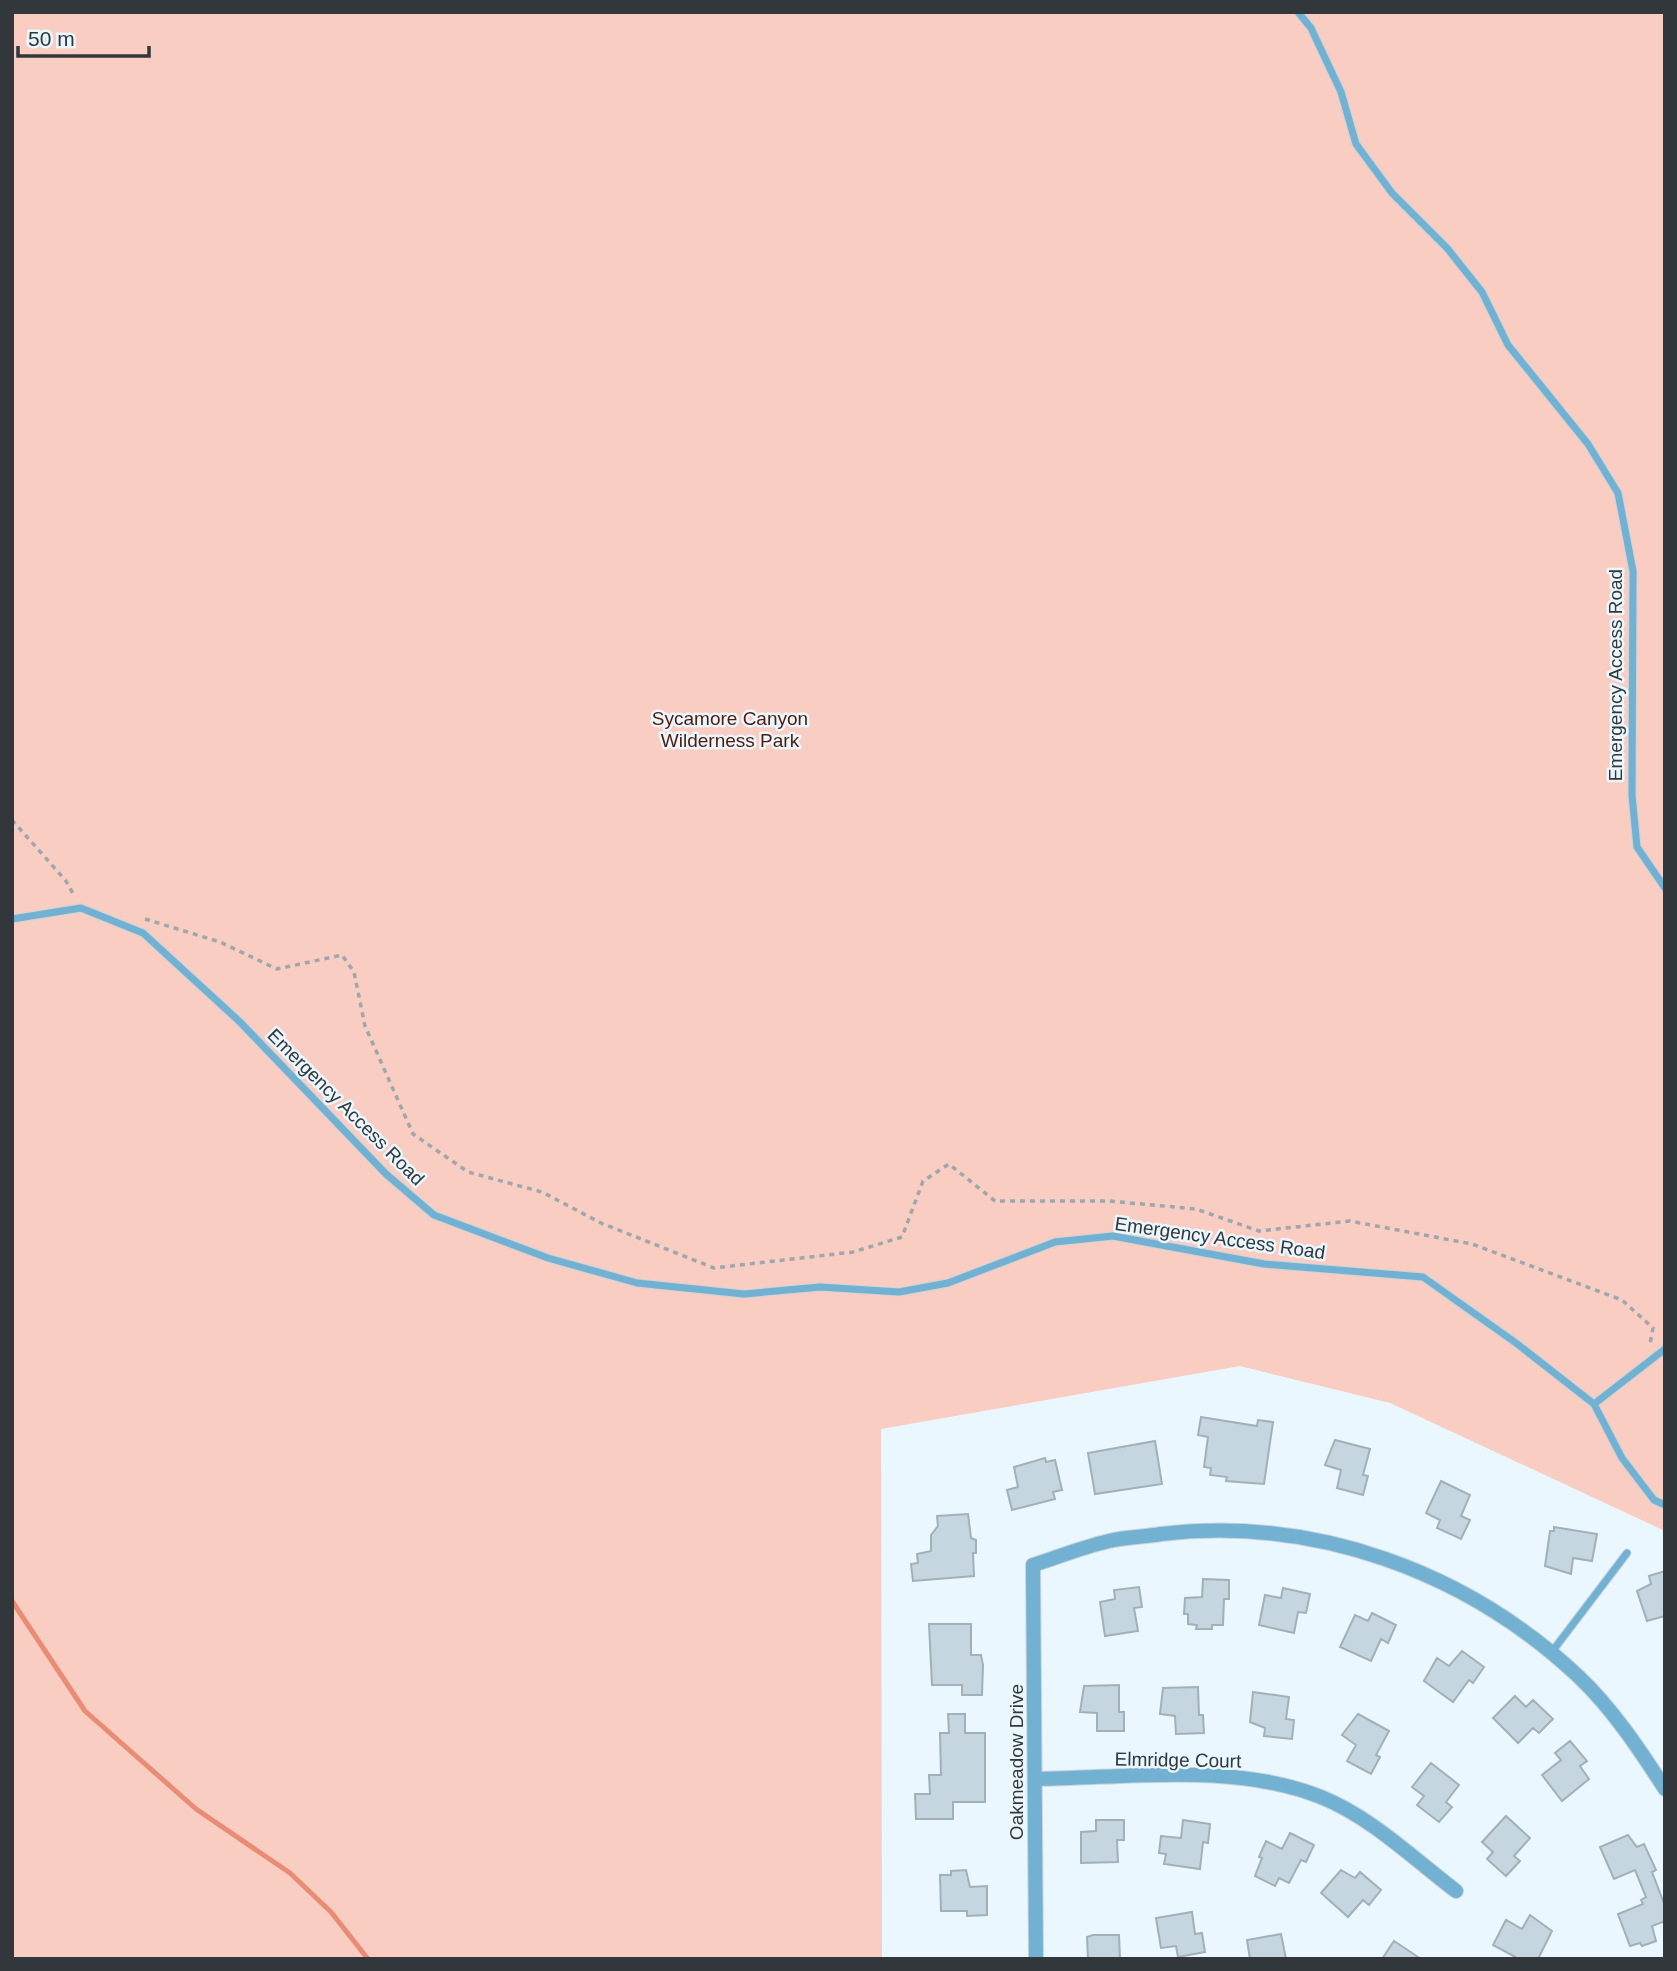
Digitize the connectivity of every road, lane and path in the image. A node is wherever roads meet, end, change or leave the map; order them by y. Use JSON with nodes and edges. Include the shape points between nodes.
{"nodes":[{"id":1,"x":1298,"y":12,"type":"edge"},
{"id":2,"x":12,"y":820,"type":"edge"},
{"id":3,"x":1665,"y":888,"type":"edge"},
{"id":4,"x":81,"y":908,"type":"junction"},
{"id":5,"x":134,"y":918,"type":"dead end"},
{"id":6,"x":12,"y":919,"type":"edge"},
{"id":7,"x":1665,"y":1349,"type":"edge"},
{"id":8,"x":1646,"y":1364,"type":"junction"},
{"id":9,"x":1594,"y":1404,"type":"junction"},
{"id":10,"x":1665,"y":1505,"type":"edge"},
{"id":11,"x":1627,"y":1553,"type":"dead end"},
{"id":12,"x":1551,"y":1653,"type":"junction"},
{"id":13,"x":1036,"y":1779,"type":"junction"},
{"id":14,"x":1665,"y":1789,"type":"edge"},
{"id":15,"x":1456,"y":1891,"type":"dead end"},
{"id":16,"x":1036,"y":1959,"type":"edge"}],
"edges":[{"from":1,"to":3,"type":"lane","name":"Emergency Access Road","via":[[1311,28],[1341,92],[1356,144],[1392,193],[1447,248],[1482,292],[1508,345],[1588,444],[1618,493],[1633,571],[1632,795],[1637,847]]},
{"from":2,"to":4,"type":"path","via":[[66,881]]},
{"from":4,"to":6,"type":"lane"},
{"from":4,"to":9,"type":"lane","name":"Emergency Access Road","via":[[143,933],[240,1022],[386,1174],[434,1215],[548,1258],[637,1283],[731,1293],[820,1287],[899,1292],[948,1283],[1055,1242],[1113,1236],[1264,1264],[1423,1278]]},
{"from":5,"to":8,"type":"path","via":[[220,942],[277,969],[342,955],[354,972],[365,1026],[413,1135],[468,1172],[542,1192],[601,1223],[714,1268],[853,1252],[902,1237],[923,1181],[949,1164],[995,1201],[1109,1201],[1196,1209],[1259,1231],[1350,1221],[1472,1244],[1622,1300],[1653,1328]]},
{"from":7,"to":8,"type":"lane"},
{"from":8,"to":9,"type":"lane"},
{"from":9,"to":10,"type":"lane","via":[[1622,1458],[1654,1500]]},
{"from":11,"to":12,"type":"lane"},
{"from":12,"to":13,"type":"street","name":"Oakmeadow Drive","via":[[1504,1616],[1457,1588],[1411,1567],[1307,1537],[1245,1530],[1192,1531],[1111,1541],[1033,1565]]},
{"from":12,"to":14,"type":"street","via":[[1608,1709]]},
{"from":13,"to":15,"type":"street","name":"Elmridge Court","via":[[1216,1776],[1271,1782],[1322,1797],[1363,1820]]},
{"from":13,"to":16,"type":"street","name":"Oakmeadow Drive"}]}
